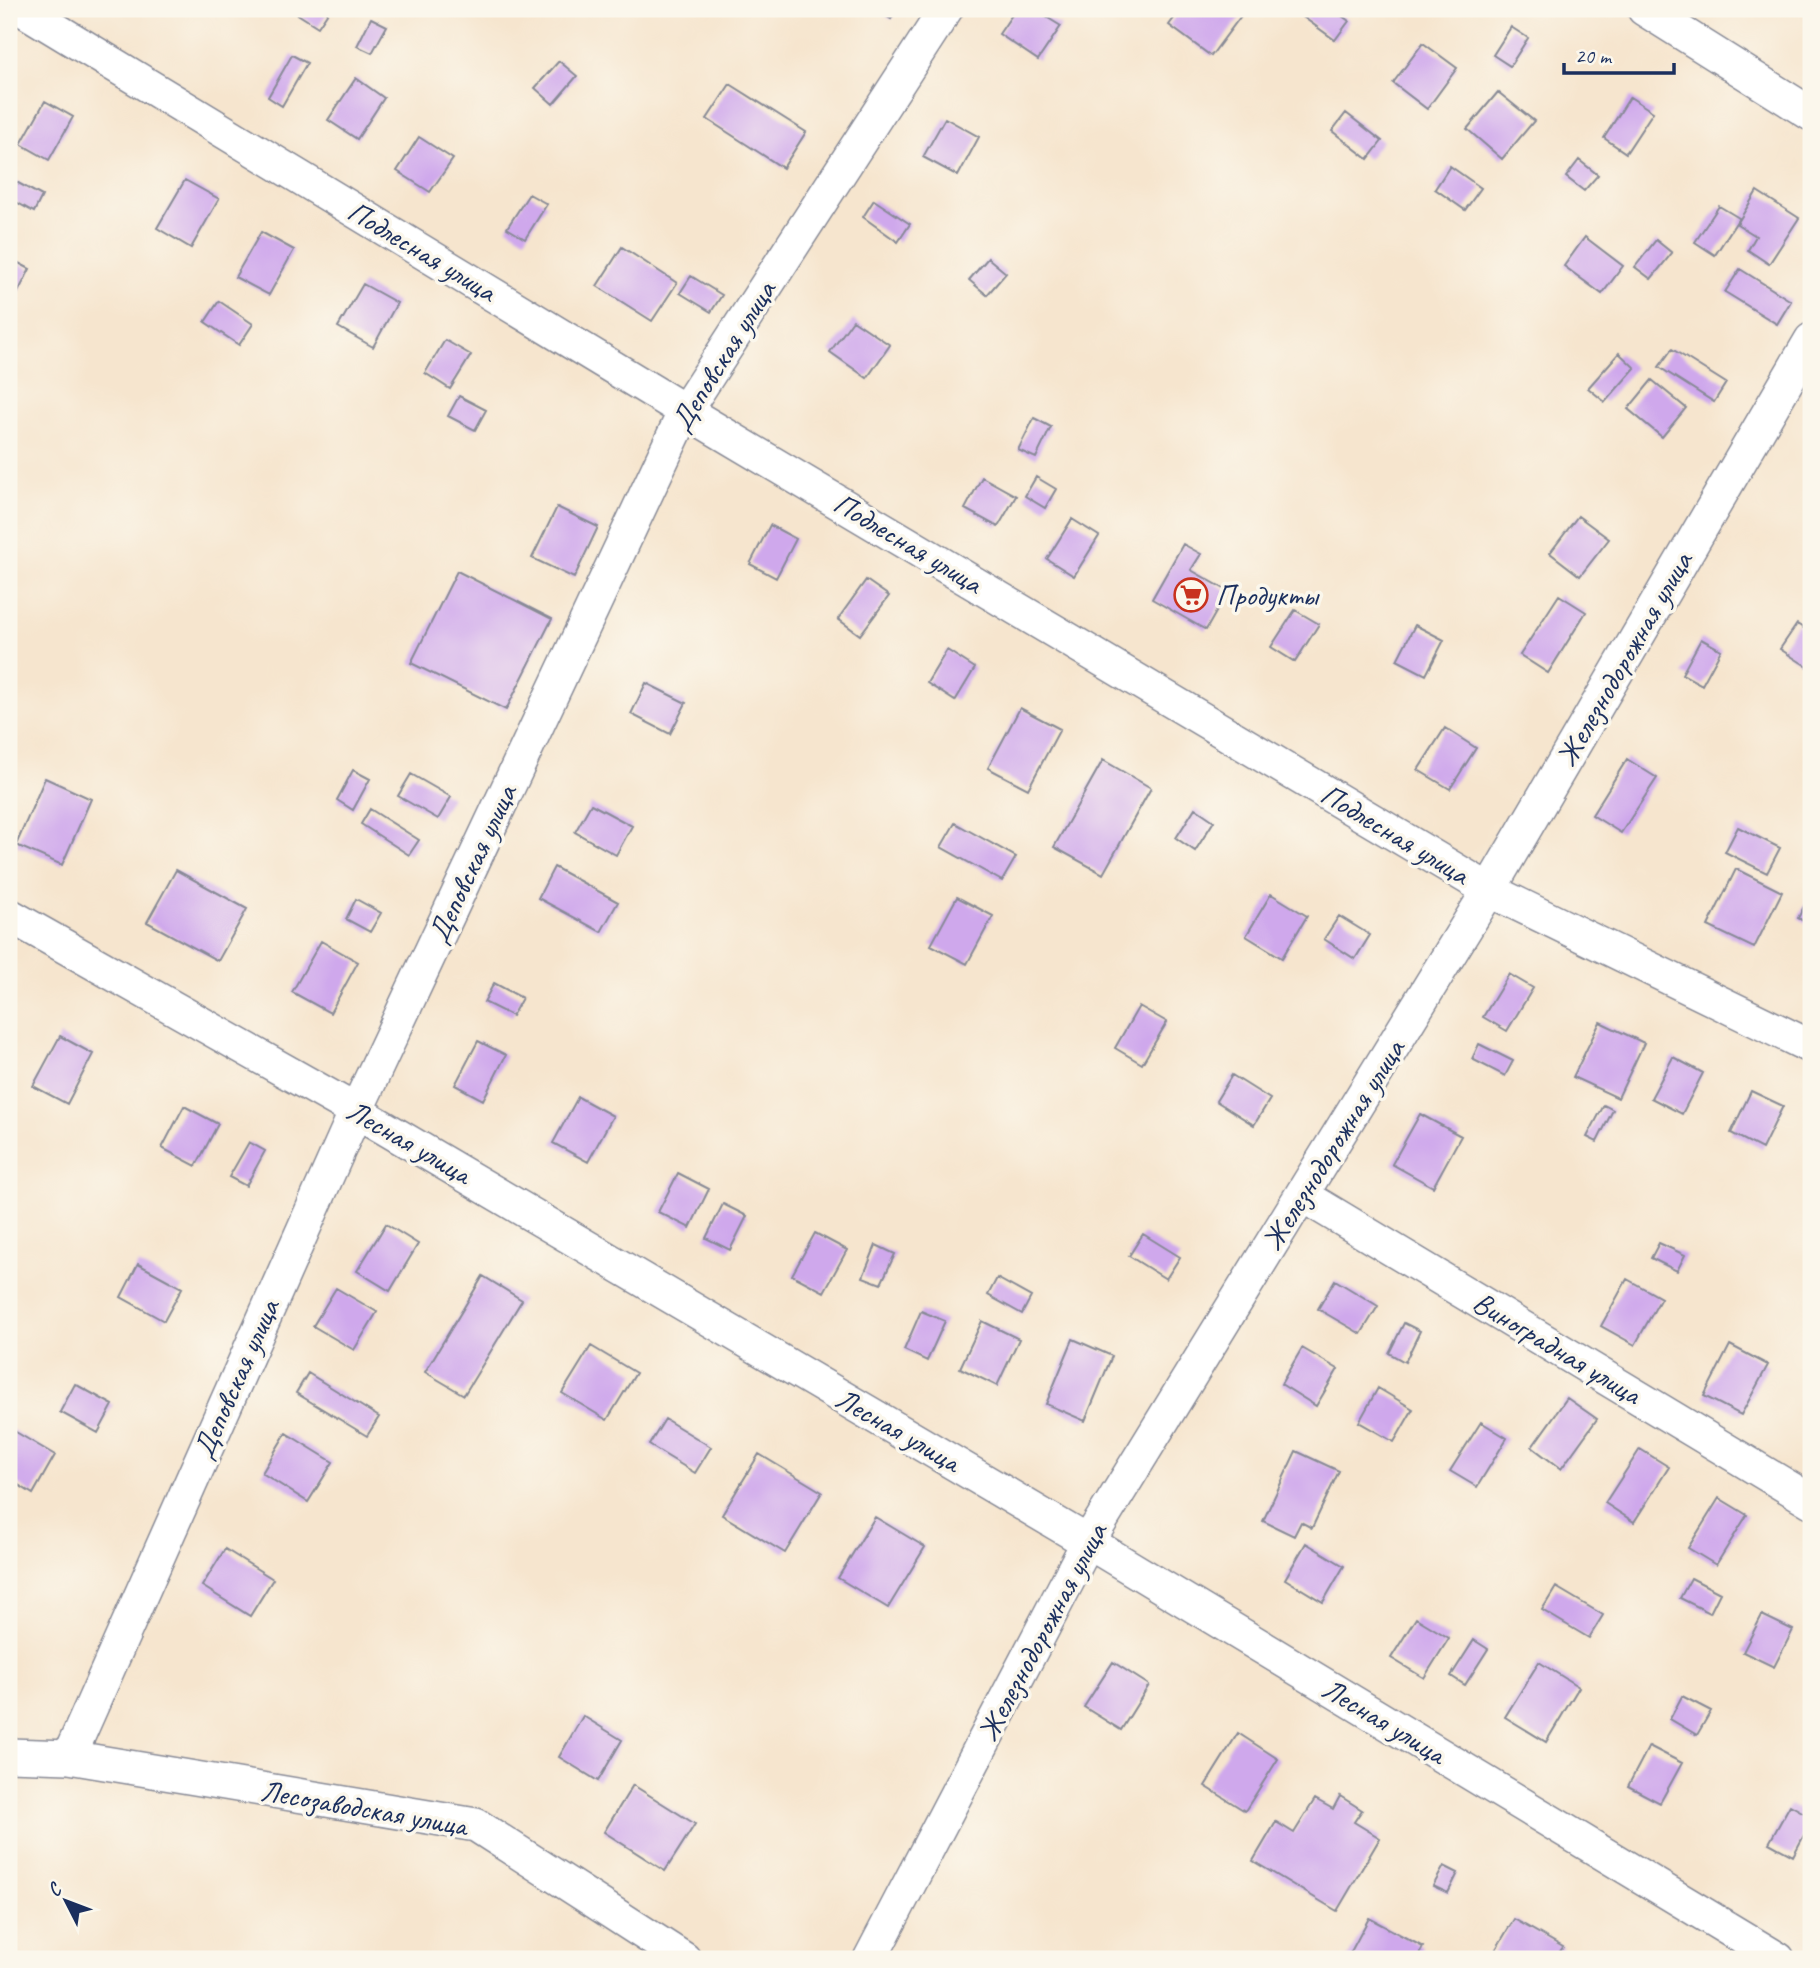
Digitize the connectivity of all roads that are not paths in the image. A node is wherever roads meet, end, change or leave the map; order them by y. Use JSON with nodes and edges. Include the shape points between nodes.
{"nodes":[{"id":1,"x":21,"y":9,"type":"edge"},
{"id":2,"x":946,"y":9,"type":"edge"},
{"id":3,"x":1644,"y":9,"type":"edge"},
{"id":4,"x":9,"y":30,"type":"edge"},
{"id":5,"x":1811,"y":114,"type":"edge"},
{"id":6,"x":1811,"y":340,"type":"edge"},
{"id":7,"x":685,"y":411,"type":"junction"},
{"id":8,"x":1489,"y":890,"type":"junction"},
{"id":9,"x":9,"y":915,"type":"edge"},
{"id":10,"x":1811,"y":1047,"type":"edge"},
{"id":11,"x":356,"y":1111,"type":"junction"},
{"id":12,"x":1302,"y":1195,"type":"junction"},
{"id":13,"x":1811,"y":1501,"type":"edge"},
{"id":14,"x":1088,"y":1542,"type":"junction"},
{"id":15,"x":9,"y":1755,"type":"edge"},
{"id":16,"x":69,"y":1756,"type":"junction"},
{"id":17,"x":684,"y":1959,"type":"edge"},
{"id":18,"x":870,"y":1959,"type":"edge"},
{"id":19,"x":1778,"y":1959,"type":"edge"}],
"edges":[{"from":1,"to":4,"type":"street"},
{"from":1,"to":7,"type":"street","name":"Подлесная улица"},
{"from":2,"to":7,"type":"street","name":"Деповская улица"},
{"from":3,"to":5,"type":"street"},
{"from":6,"to":8,"type":"street","name":"Железнодорожная улица"},
{"from":7,"to":8,"type":"street","name":"Подлесная улица"},
{"from":7,"to":11,"type":"street","name":"Деповская улица"},
{"from":8,"to":10,"type":"street","name":"Подлесная улица"},
{"from":8,"to":12,"type":"street","name":"Железнодорожная улица"},
{"from":9,"to":11,"type":"street","name":"Лесная улица"},
{"from":11,"to":14,"type":"street","name":"Лесная улица"},
{"from":11,"to":16,"type":"street","name":"Деповская улица"},
{"from":12,"to":13,"type":"street","name":"Виноградная улица"},
{"from":12,"to":14,"type":"street","name":"Железнодорожная улица"},
{"from":14,"to":18,"type":"street","name":"Железнодорожная улица"},
{"from":14,"to":19,"type":"street","name":"Лесная улица"},
{"from":15,"to":16,"type":"street","name":"Лесозаводская улица"},
{"from":16,"to":17,"type":"street","name":"Лесозаводская улица","via":[[476,1825]]}]}
